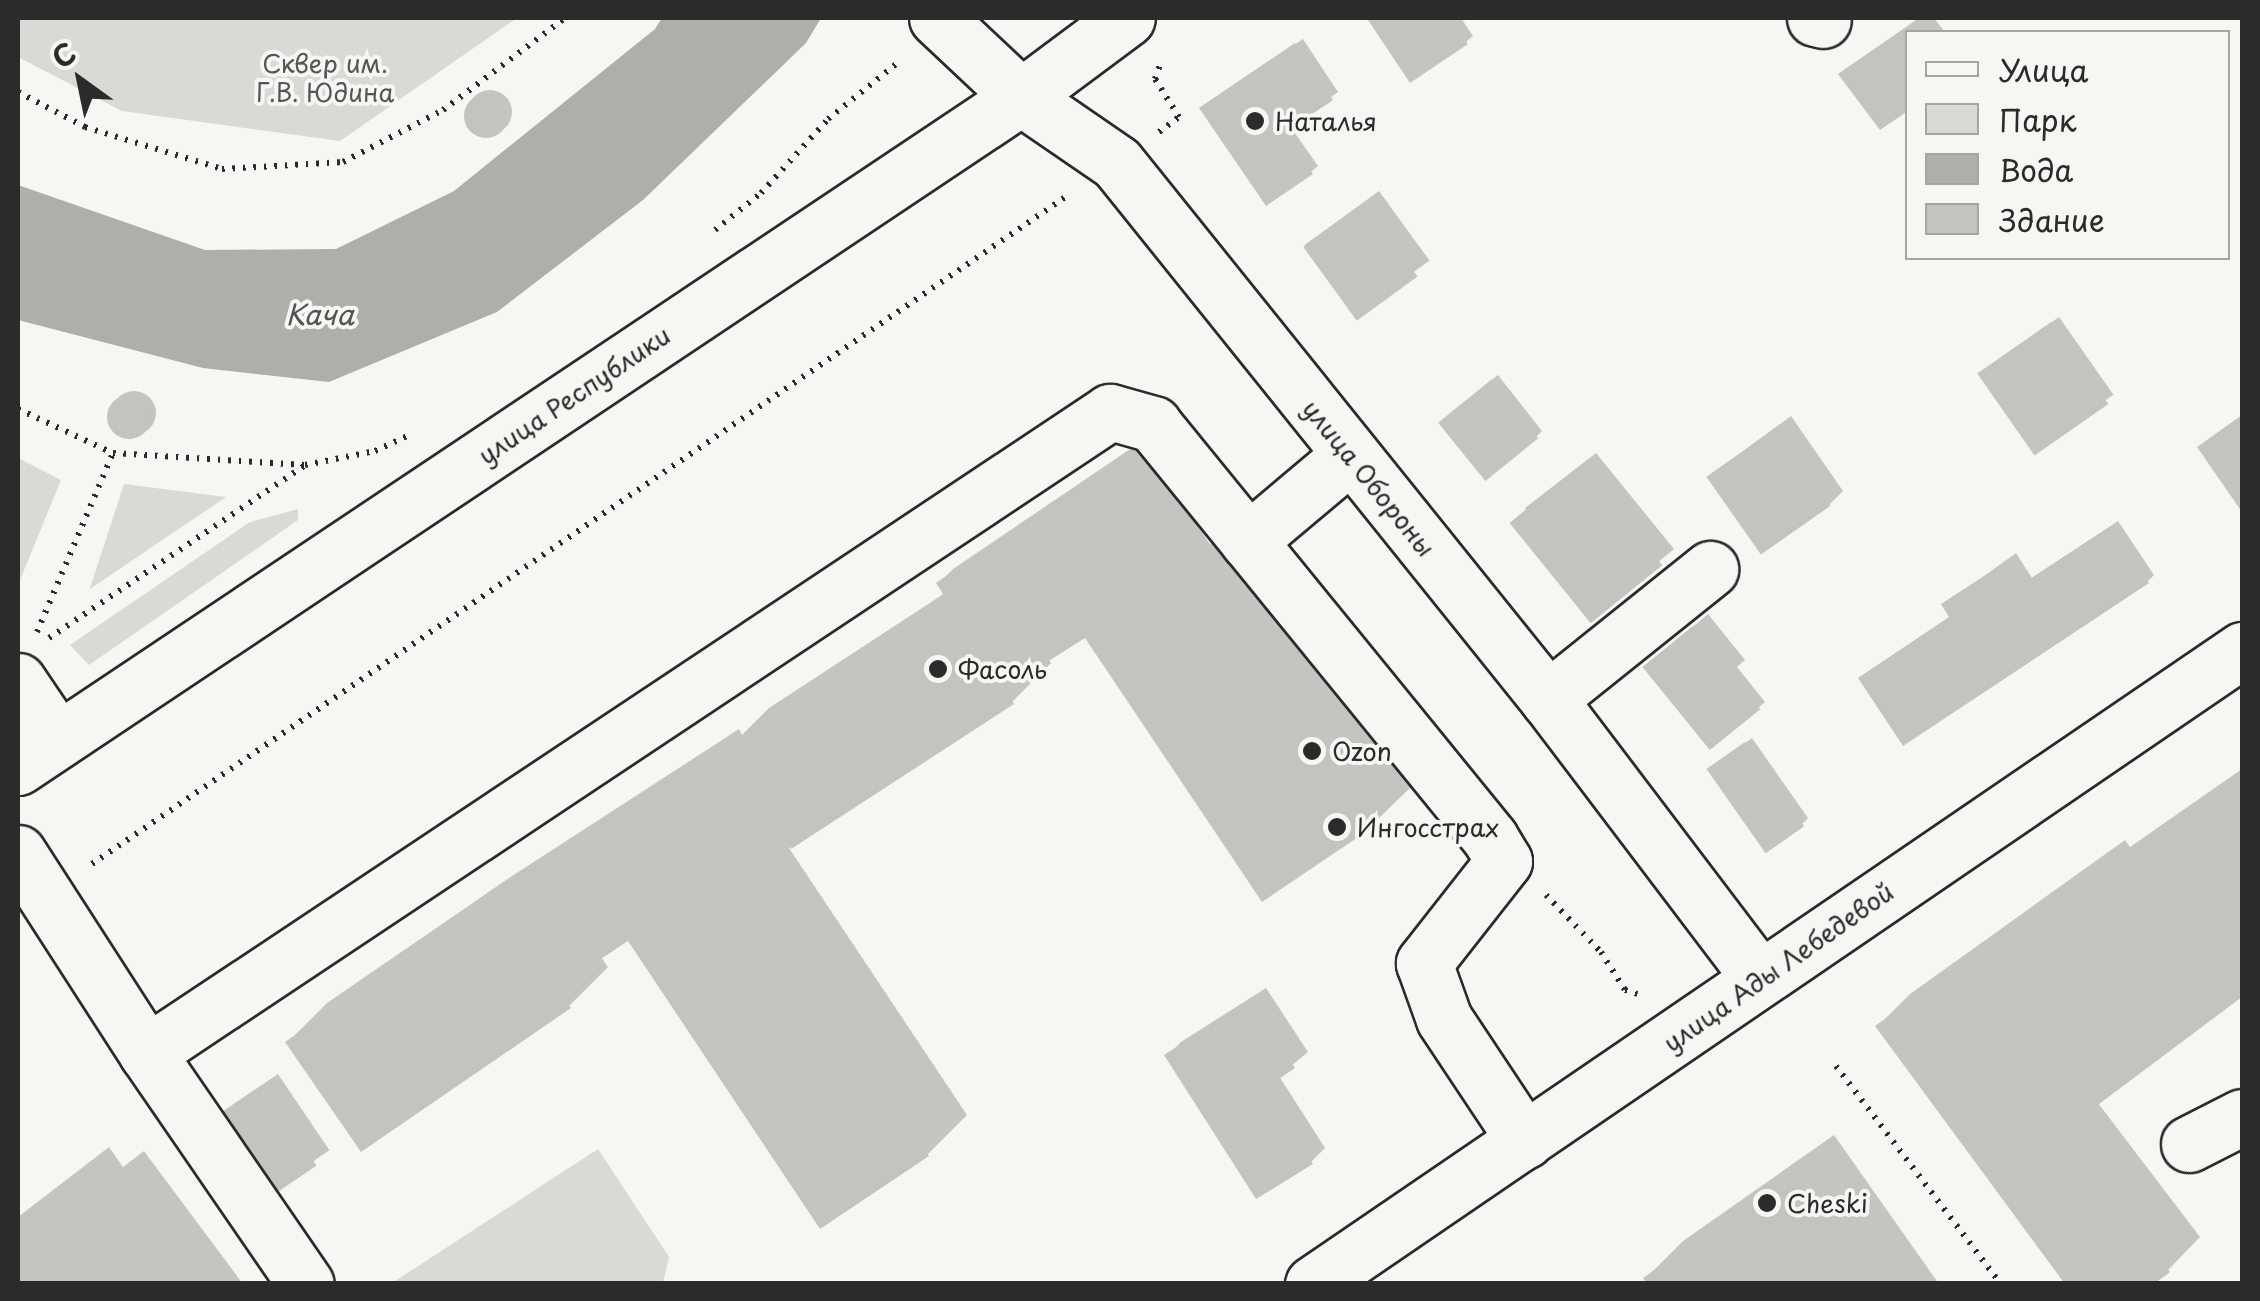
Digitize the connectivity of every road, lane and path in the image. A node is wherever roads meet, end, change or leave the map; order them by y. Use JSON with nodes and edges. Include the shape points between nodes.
{"nodes":[{"id":1,"x":566,"y":18,"type":"edge"},
{"id":2,"x":937,"y":18,"type":"edge"},
{"id":3,"x":1145,"y":36,"type":"edge"},
{"id":4,"x":902,"y":58,"type":"dead end"},
{"id":5,"x":18,"y":92,"type":"edge"},
{"id":6,"x":1021,"y":96,"type":"junction"},
{"id":7,"x":828,"y":119,"type":"dead end"},
{"id":8,"x":1154,"y":136,"type":"dead end"},
{"id":9,"x":1064,"y":198,"type":"dead end"},
{"id":10,"x":18,"y":409,"type":"edge"},
{"id":11,"x":384,"y":448,"type":"dead end"},
{"id":12,"x":113,"y":453,"type":"junction"},
{"id":13,"x":1350,"y":455,"type":"junction"},
{"id":14,"x":305,"y":466,"type":"junction"},
{"id":15,"x":1248,"y":541,"type":"junction"},
{"id":16,"x":1710,"y":569,"type":"dead end"},
{"id":17,"x":2242,"y":650,"type":"edge"},
{"id":18,"x":33,"y":652,"type":"edge"},
{"id":19,"x":1548,"y":698,"type":"junction"},
{"id":20,"x":38,"y":754,"type":"edge"},
{"id":21,"x":30,"y":871,"type":"edge"},
{"id":22,"x":1602,"y":952,"type":"dead end"},
{"id":23,"x":1760,"y":978,"type":"junction"},
{"id":24,"x":1624,"y":990,"type":"dead end"},
{"id":25,"x":147,"y":1052,"type":"junction"},
{"id":26,"x":1836,"y":1066,"type":"dead end"},
{"id":27,"x":2242,"y":1118,"type":"edge"},
{"id":28,"x":1524,"y":1141,"type":"junction"},
{"id":29,"x":2189,"y":1144,"type":"dead end"},
{"id":30,"x":306,"y":1284,"type":"edge"},
{"id":31,"x":1313,"y":1284,"type":"edge"},
{"id":32,"x":2001,"y":1284,"type":"edge"}],
"edges":[{"from":1,"to":5,"type":"path","via":[[444,110],[343,162],[222,169],[85,127]]},
{"from":2,"to":6,"type":"main road","name":"улица Обороны"},
{"from":3,"to":6,"type":"main road","name":"улица Республики"},
{"from":3,"to":8,"type":"path","via":[[1154,79],[1178,117]]},
{"from":4,"to":7,"type":"path"},
{"from":6,"to":13,"type":"main road","name":"улица Обороны","via":[[1118,163]]},
{"from":6,"to":20,"type":"main road","name":"улица Республики"},
{"from":9,"to":21,"type":"path","via":[[83,870]]},
{"from":10,"to":12,"type":"path"},
{"from":11,"to":14,"type":"path"},
{"from":12,"to":14,"type":"path"},
{"from":12,"to":18,"type":"path"},
{"from":13,"to":15,"type":"main road"},
{"from":13,"to":19,"type":"main road","name":"улица Обороны"},
{"from":14,"to":18,"type":"path"},
{"from":15,"to":25,"type":"main road","via":[[1154,424],[1110,412]]},
{"from":15,"to":28,"type":"main road","via":[[1504,861],[1424,964],[1444,1019]]},
{"from":16,"to":19,"type":"main road"},
{"from":17,"to":23,"type":"main road","name":"улица Ады Лебедевой"},
{"from":18,"to":20,"type":"main road"},
{"from":19,"to":23,"type":"main road","name":"улица Обороны"},
{"from":21,"to":25,"type":"main road"},
{"from":22,"to":24,"type":"path"},
{"from":23,"to":28,"type":"main road","name":"улица Ады Лебедевой"},
{"from":25,"to":30,"type":"main road"},
{"from":26,"to":32,"type":"path"},
{"from":27,"to":29,"type":"main road"},
{"from":28,"to":31,"type":"main road","name":"улица Ады Лебедевой"}]}
